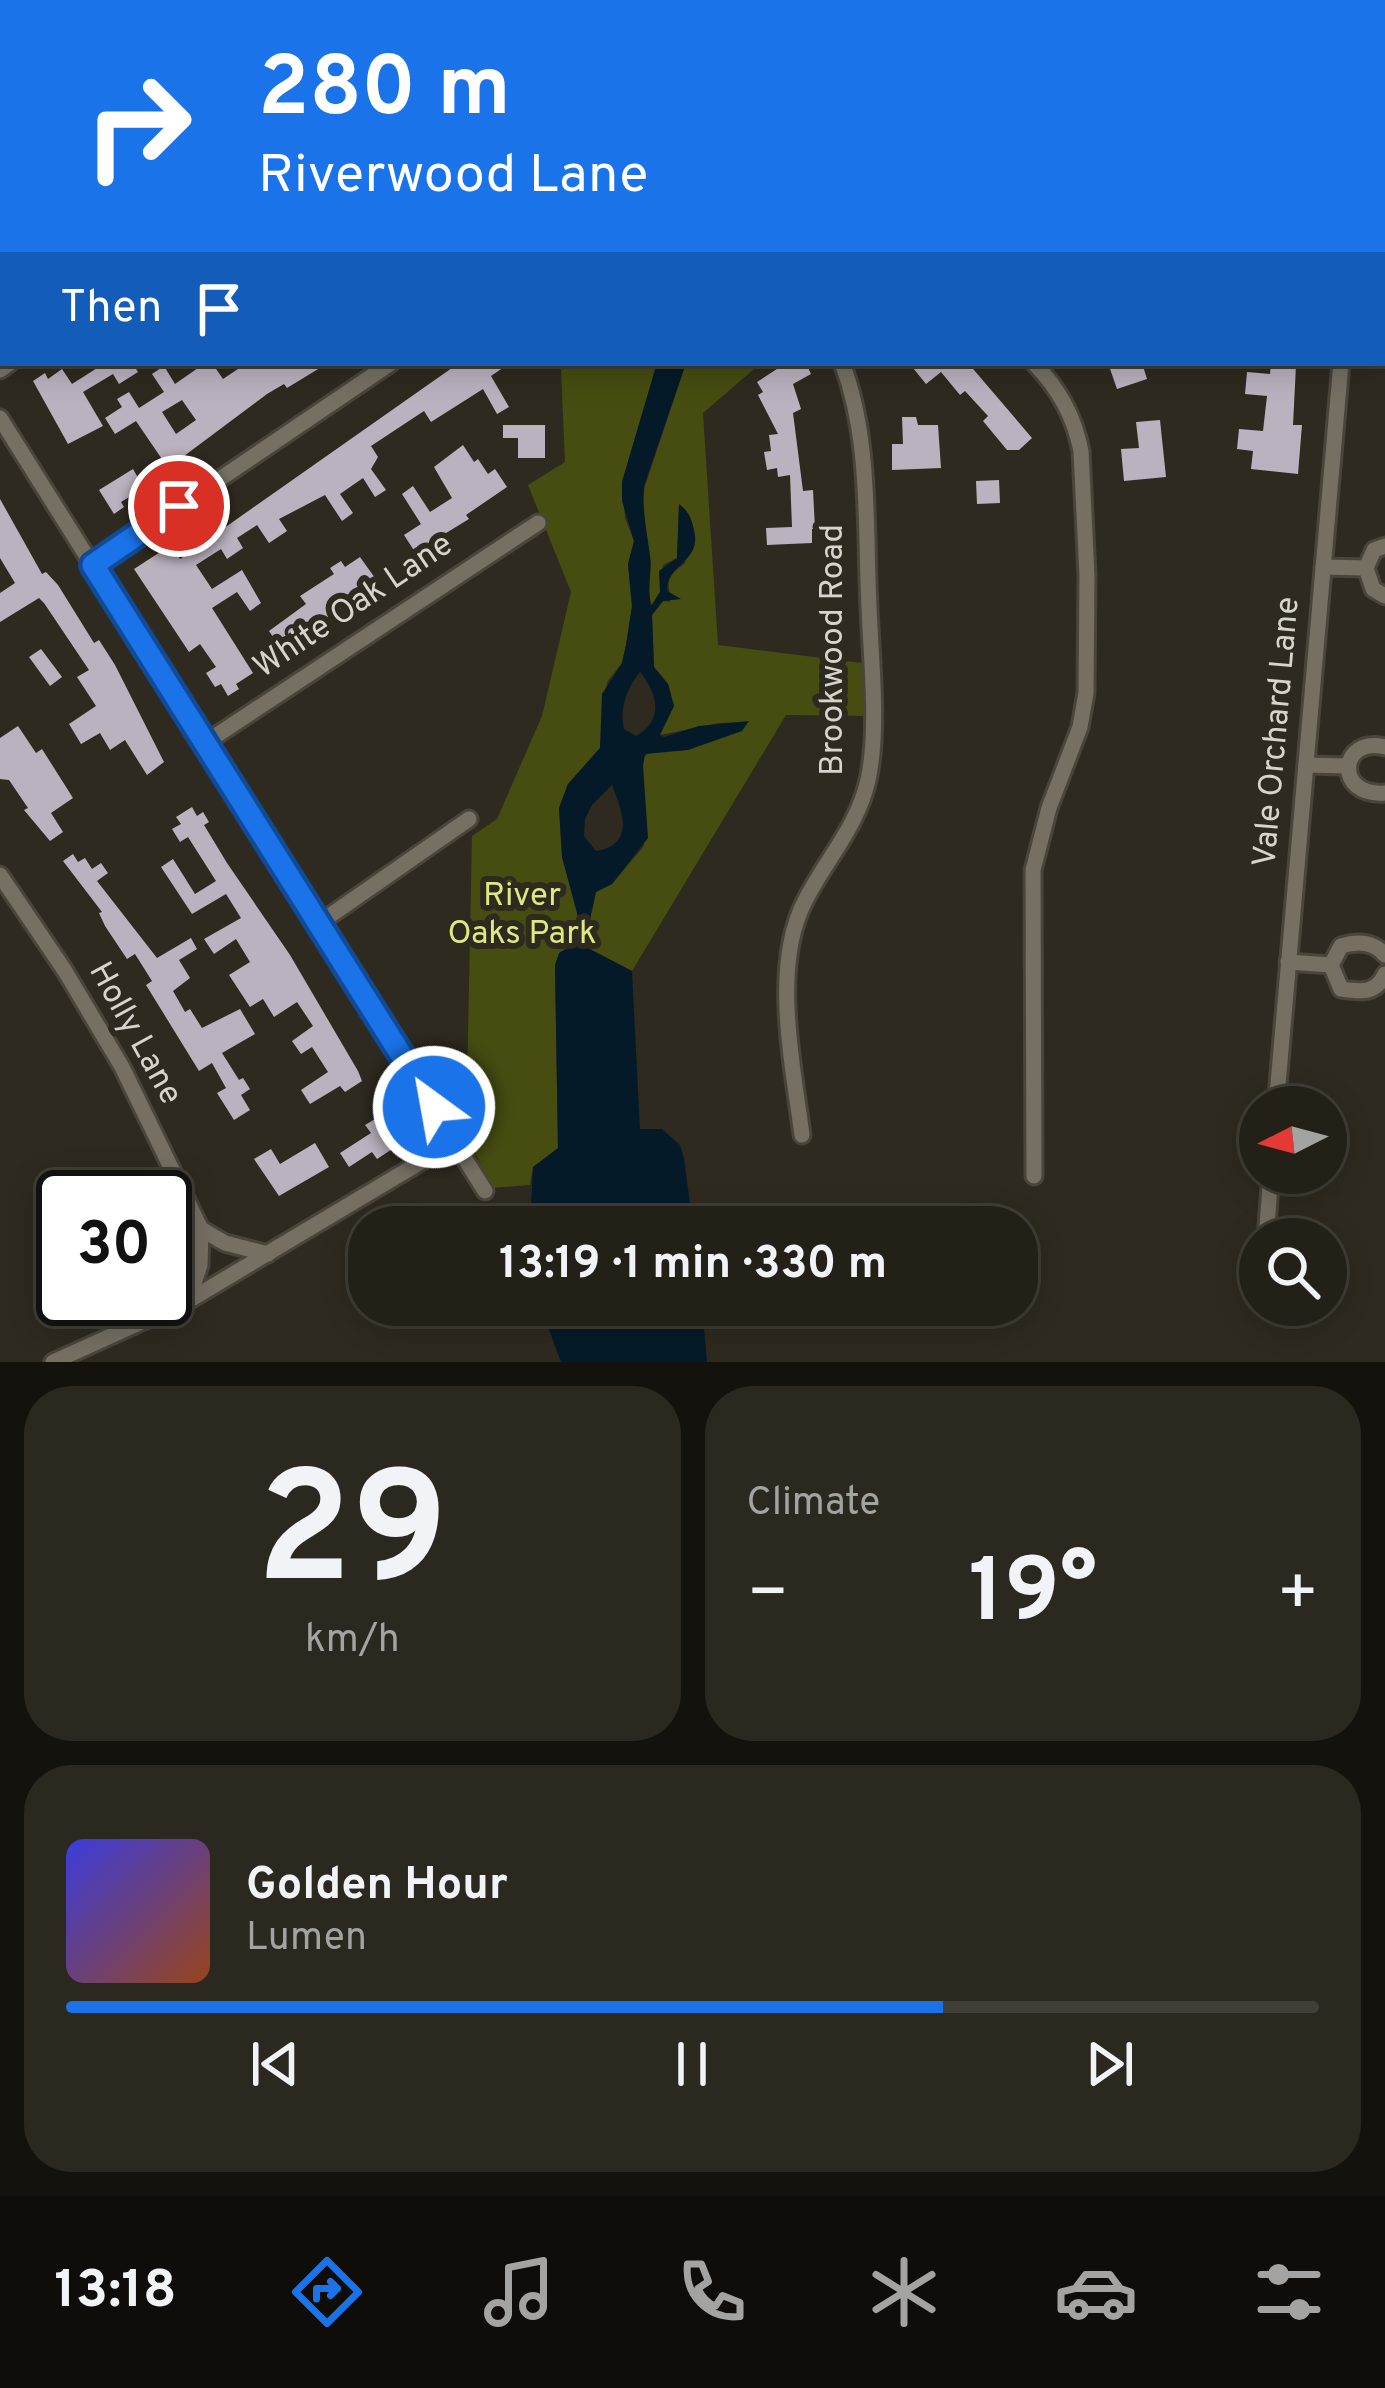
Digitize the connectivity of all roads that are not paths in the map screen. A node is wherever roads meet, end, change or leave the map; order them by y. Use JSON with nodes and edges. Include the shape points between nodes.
{"nodes":[{"id":1,"x":387,"y":366,"type":"edge"},
{"id":2,"x":843,"y":366,"type":"edge"},
{"id":3,"x":1036,"y":366,"type":"edge"},
{"id":4,"x":1341,"y":366,"type":"edge"},
{"id":5,"x":0,"y":418,"type":"edge"},
{"id":6,"x":538,"y":523,"type":"dead end"},
{"id":7,"x":1385,"y":546,"type":"edge"},
{"id":8,"x":93,"y":565,"type":"junction"},
{"id":9,"x":1323,"y":567,"type":"junction"},
{"id":10,"x":1366,"y":568,"type":"junction"},
{"id":11,"x":1385,"y":596,"type":"edge"},
{"id":12,"x":205,"y":742,"type":"junction"},
{"id":13,"x":1385,"y":747,"type":"edge"},
{"id":14,"x":1306,"y":765,"type":"junction"},
{"id":15,"x":1348,"y":766,"type":"junction"},
{"id":16,"x":1385,"y":793,"type":"edge"},
{"id":17,"x":469,"y":819,"type":"dead end"},
{"id":18,"x":0,"y":875,"type":"edge"},
{"id":19,"x":318,"y":924,"type":"junction"},
{"id":20,"x":1385,"y":955,"type":"edge"},
{"id":21,"x":1288,"y":962,"type":"junction"},
{"id":22,"x":1331,"y":965,"type":"junction"},
{"id":23,"x":1385,"y":974,"type":"edge"},
{"id":24,"x":1278,"y":1086,"type":"edge"},
{"id":25,"x":802,"y":1135,"type":"dead end"},
{"id":26,"x":456,"y":1141,"type":"junction"},
{"id":27,"x":1034,"y":1175,"type":"dead end"},
{"id":28,"x":484,"y":1191,"type":"dead end"},
{"id":29,"x":201,"y":1229,"type":"junction"},
{"id":30,"x":268,"y":1254,"type":"junction"},
{"id":31,"x":192,"y":1288,"type":"edge"},
{"id":32,"x":192,"y":1298,"type":"edge"},
{"id":33,"x":131,"y":1326,"type":"edge"},
{"id":34,"x":53,"y":1362,"type":"edge"}],
"edges":[{"from":1,"to":8,"type":"street"},
{"from":2,"to":25,"type":"street","name":"Brookwood Road","via":[[862,460],[871,764],[853,823],[796,927],[787,1003]]},
{"from":3,"to":27,"type":"street","via":[[1062,397],[1081,451],[1088,658],[1080,727],[1033,870]]},
{"from":4,"to":9,"type":"street","name":"Vale Orchard Lane"},
{"from":5,"to":8,"type":"street"},
{"from":6,"to":12,"type":"street","name":"White Oak Lane"},
{"from":7,"to":10,"type":"street"},
{"from":8,"to":12,"type":"street"},
{"from":9,"to":10,"type":"street"},
{"from":9,"to":14,"type":"street","name":"Vale Orchard Lane"},
{"from":10,"to":11,"type":"street","via":[[1372,589]]},
{"from":12,"to":19,"type":"street"},
{"from":13,"to":15,"type":"street","via":[[1362,748]]},
{"from":14,"to":15,"type":"street"},
{"from":14,"to":21,"type":"street","name":"Vale Orchard Lane"},
{"from":15,"to":16,"type":"street","via":[[1364,793]]},
{"from":17,"to":19,"type":"street"},
{"from":18,"to":29,"type":"street","name":"Holly Lane","via":[[122,1067]]},
{"from":19,"to":26,"type":"street"},
{"from":20,"to":22,"type":"street","via":[[1352,943],[1340,946]]},
{"from":21,"to":22,"type":"street"},
{"from":21,"to":24,"type":"street","name":"Vale Orchard Lane"},
{"from":22,"to":23,"type":"street","via":[[1341,989],[1370,991]]},
{"from":26,"to":28,"type":"street"},
{"from":26,"to":30,"type":"street"},
{"from":29,"to":30,"type":"street"},
{"from":29,"to":31,"type":"street"},
{"from":30,"to":32,"type":"street"},
{"from":33,"to":34,"type":"street"}]}
